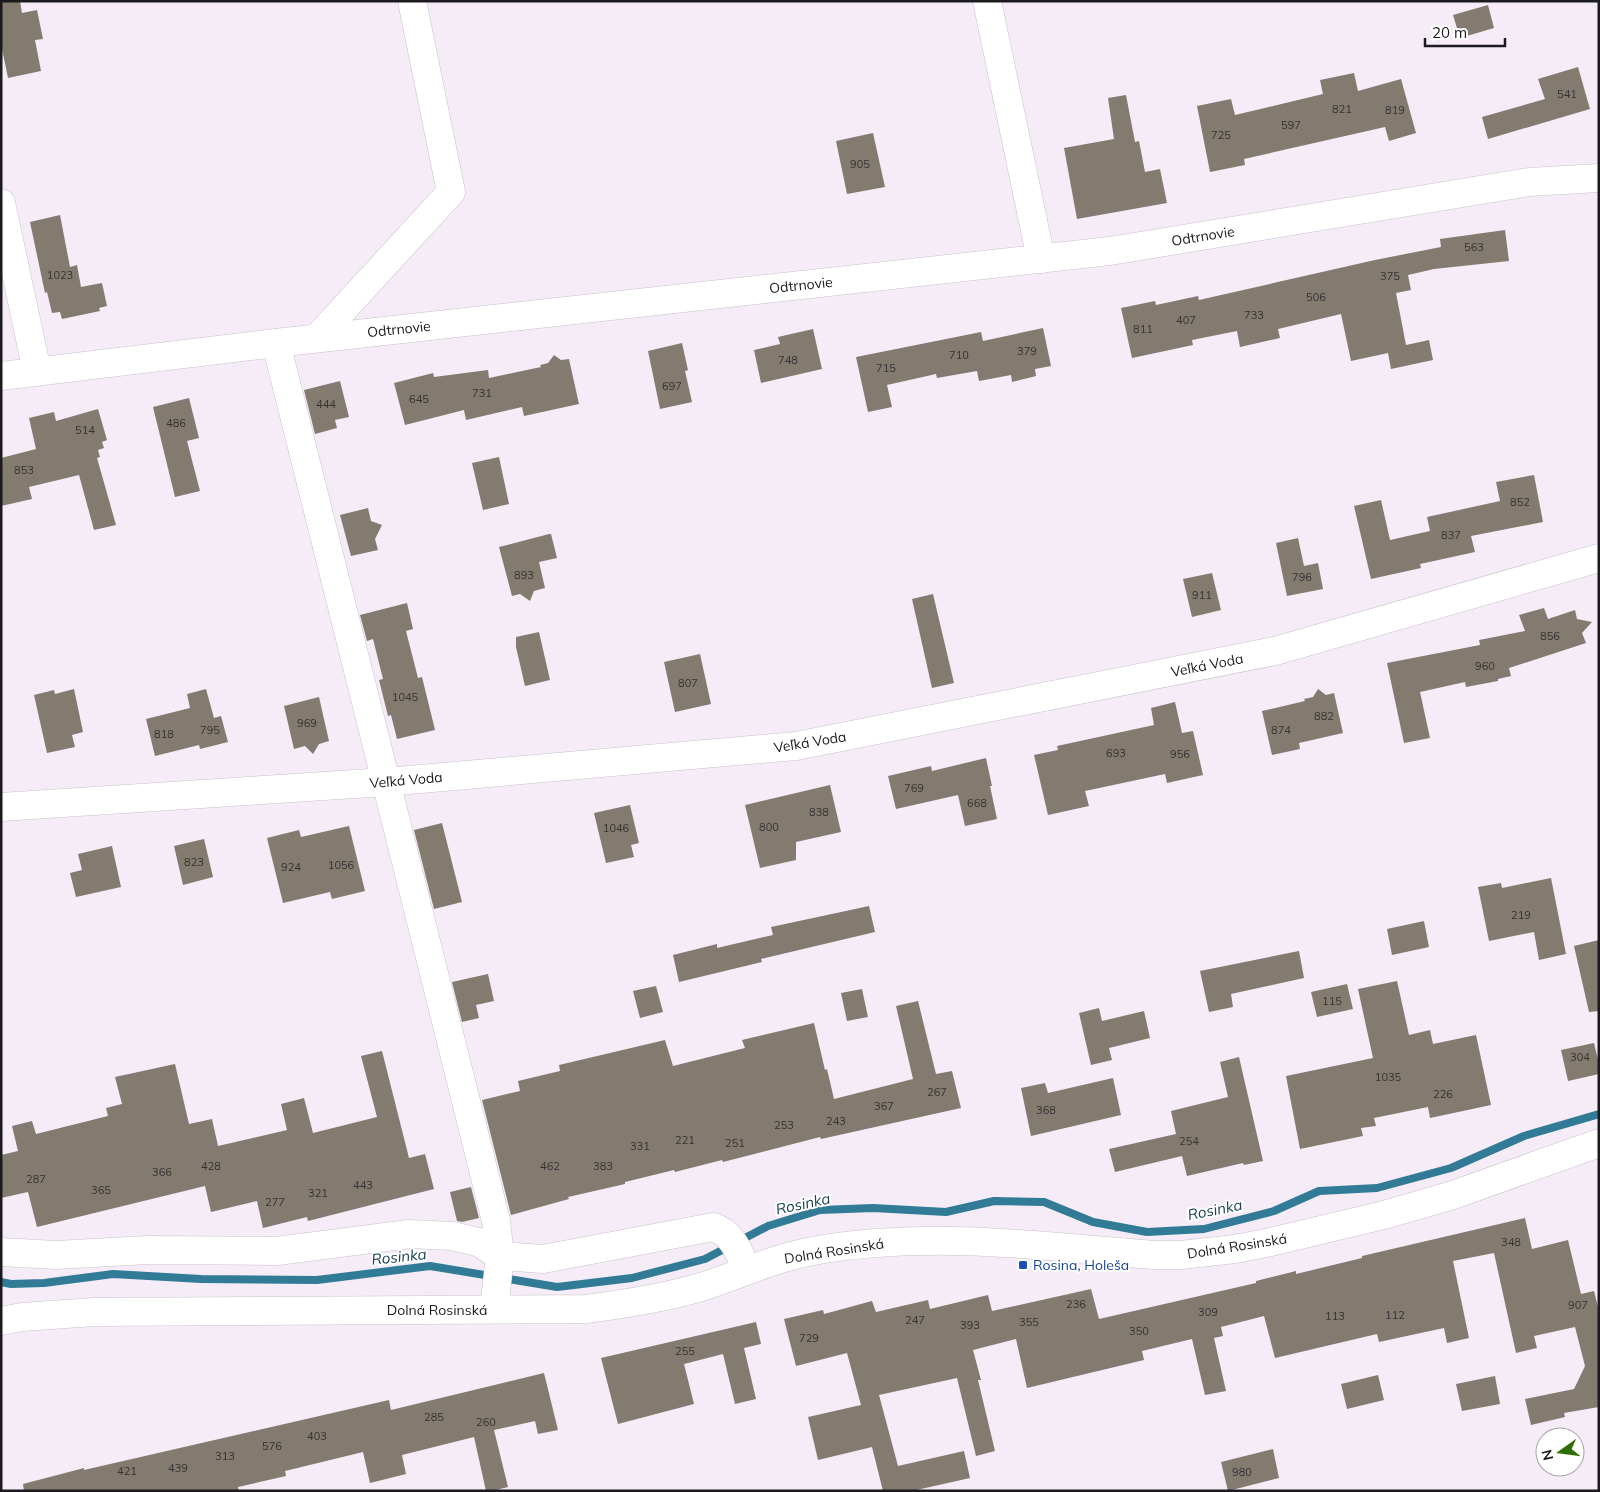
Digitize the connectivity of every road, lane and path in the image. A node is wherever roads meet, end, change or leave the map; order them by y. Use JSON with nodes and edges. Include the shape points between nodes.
{"nodes":[{"id":1,"x":412,"y":1,"type":"edge"},
{"id":2,"x":987,"y":1,"type":"edge"},
{"id":3,"x":1599,"y":178,"type":"edge"},
{"id":4,"x":1,"y":203,"type":"edge"},
{"id":5,"x":1042,"y":259,"type":"junction"},
{"id":6,"x":317,"y":338,"type":"junction"},
{"id":7,"x":276,"y":342,"type":"junction"},
{"id":8,"x":37,"y":371,"type":"junction"},
{"id":9,"x":1,"y":376,"type":"edge"},
{"id":10,"x":1599,"y":558,"type":"edge"},
{"id":11,"x":386,"y":782,"type":"junction"},
{"id":12,"x":1,"y":807,"type":"edge"},
{"id":13,"x":1599,"y":1144,"type":"edge"},
{"id":14,"x":1,"y":1252,"type":"edge"},
{"id":15,"x":738,"y":1252,"type":"junction"},
{"id":16,"x":497,"y":1280,"type":"junction"},
{"id":17,"x":1,"y":1320,"type":"edge"}],
"edges":[{"from":1,"to":6,"type":"street","via":[[451,192]]},
{"from":2,"to":5,"type":"street"},
{"from":3,"to":5,"type":"street","name":"Odtrnovie","via":[[1529,182],[1120,250]]},
{"from":4,"to":8,"type":"street"},
{"from":5,"to":6,"type":"street","name":"Odtrnovie"},
{"from":6,"to":7,"type":"street","name":"Odtrnovie"},
{"from":7,"to":8,"type":"street","name":"Odtrnovie"},
{"from":7,"to":11,"type":"street"},
{"from":8,"to":9,"type":"street","name":"Odtrnovie"},
{"from":10,"to":11,"type":"street","name":"Veľká Voda","via":[[1275,651],[796,746]]},
{"from":11,"to":12,"type":"street","name":"Veľká Voda"},
{"from":11,"to":16,"type":"street","via":[[496,1220]]},
{"from":13,"to":15,"type":"street","name":"Dolná Rosinská","via":[[1418,1206],[1210,1253],[1152,1255],[962,1240],[848,1246],[776,1260]]},
{"from":14,"to":16,"type":"street","via":[[56,1255],[148,1250],[277,1251],[409,1234],[452,1236],[478,1242]]},
{"from":15,"to":16,"type":"street","via":[[721,1230],[704,1228],[543,1259]]},
{"from":15,"to":16,"type":"street","name":"Dolná Rosinská","via":[[703,1286],[624,1305],[586,1309]]},
{"from":16,"to":17,"type":"street","name":"Dolná Rosinská"}]}
